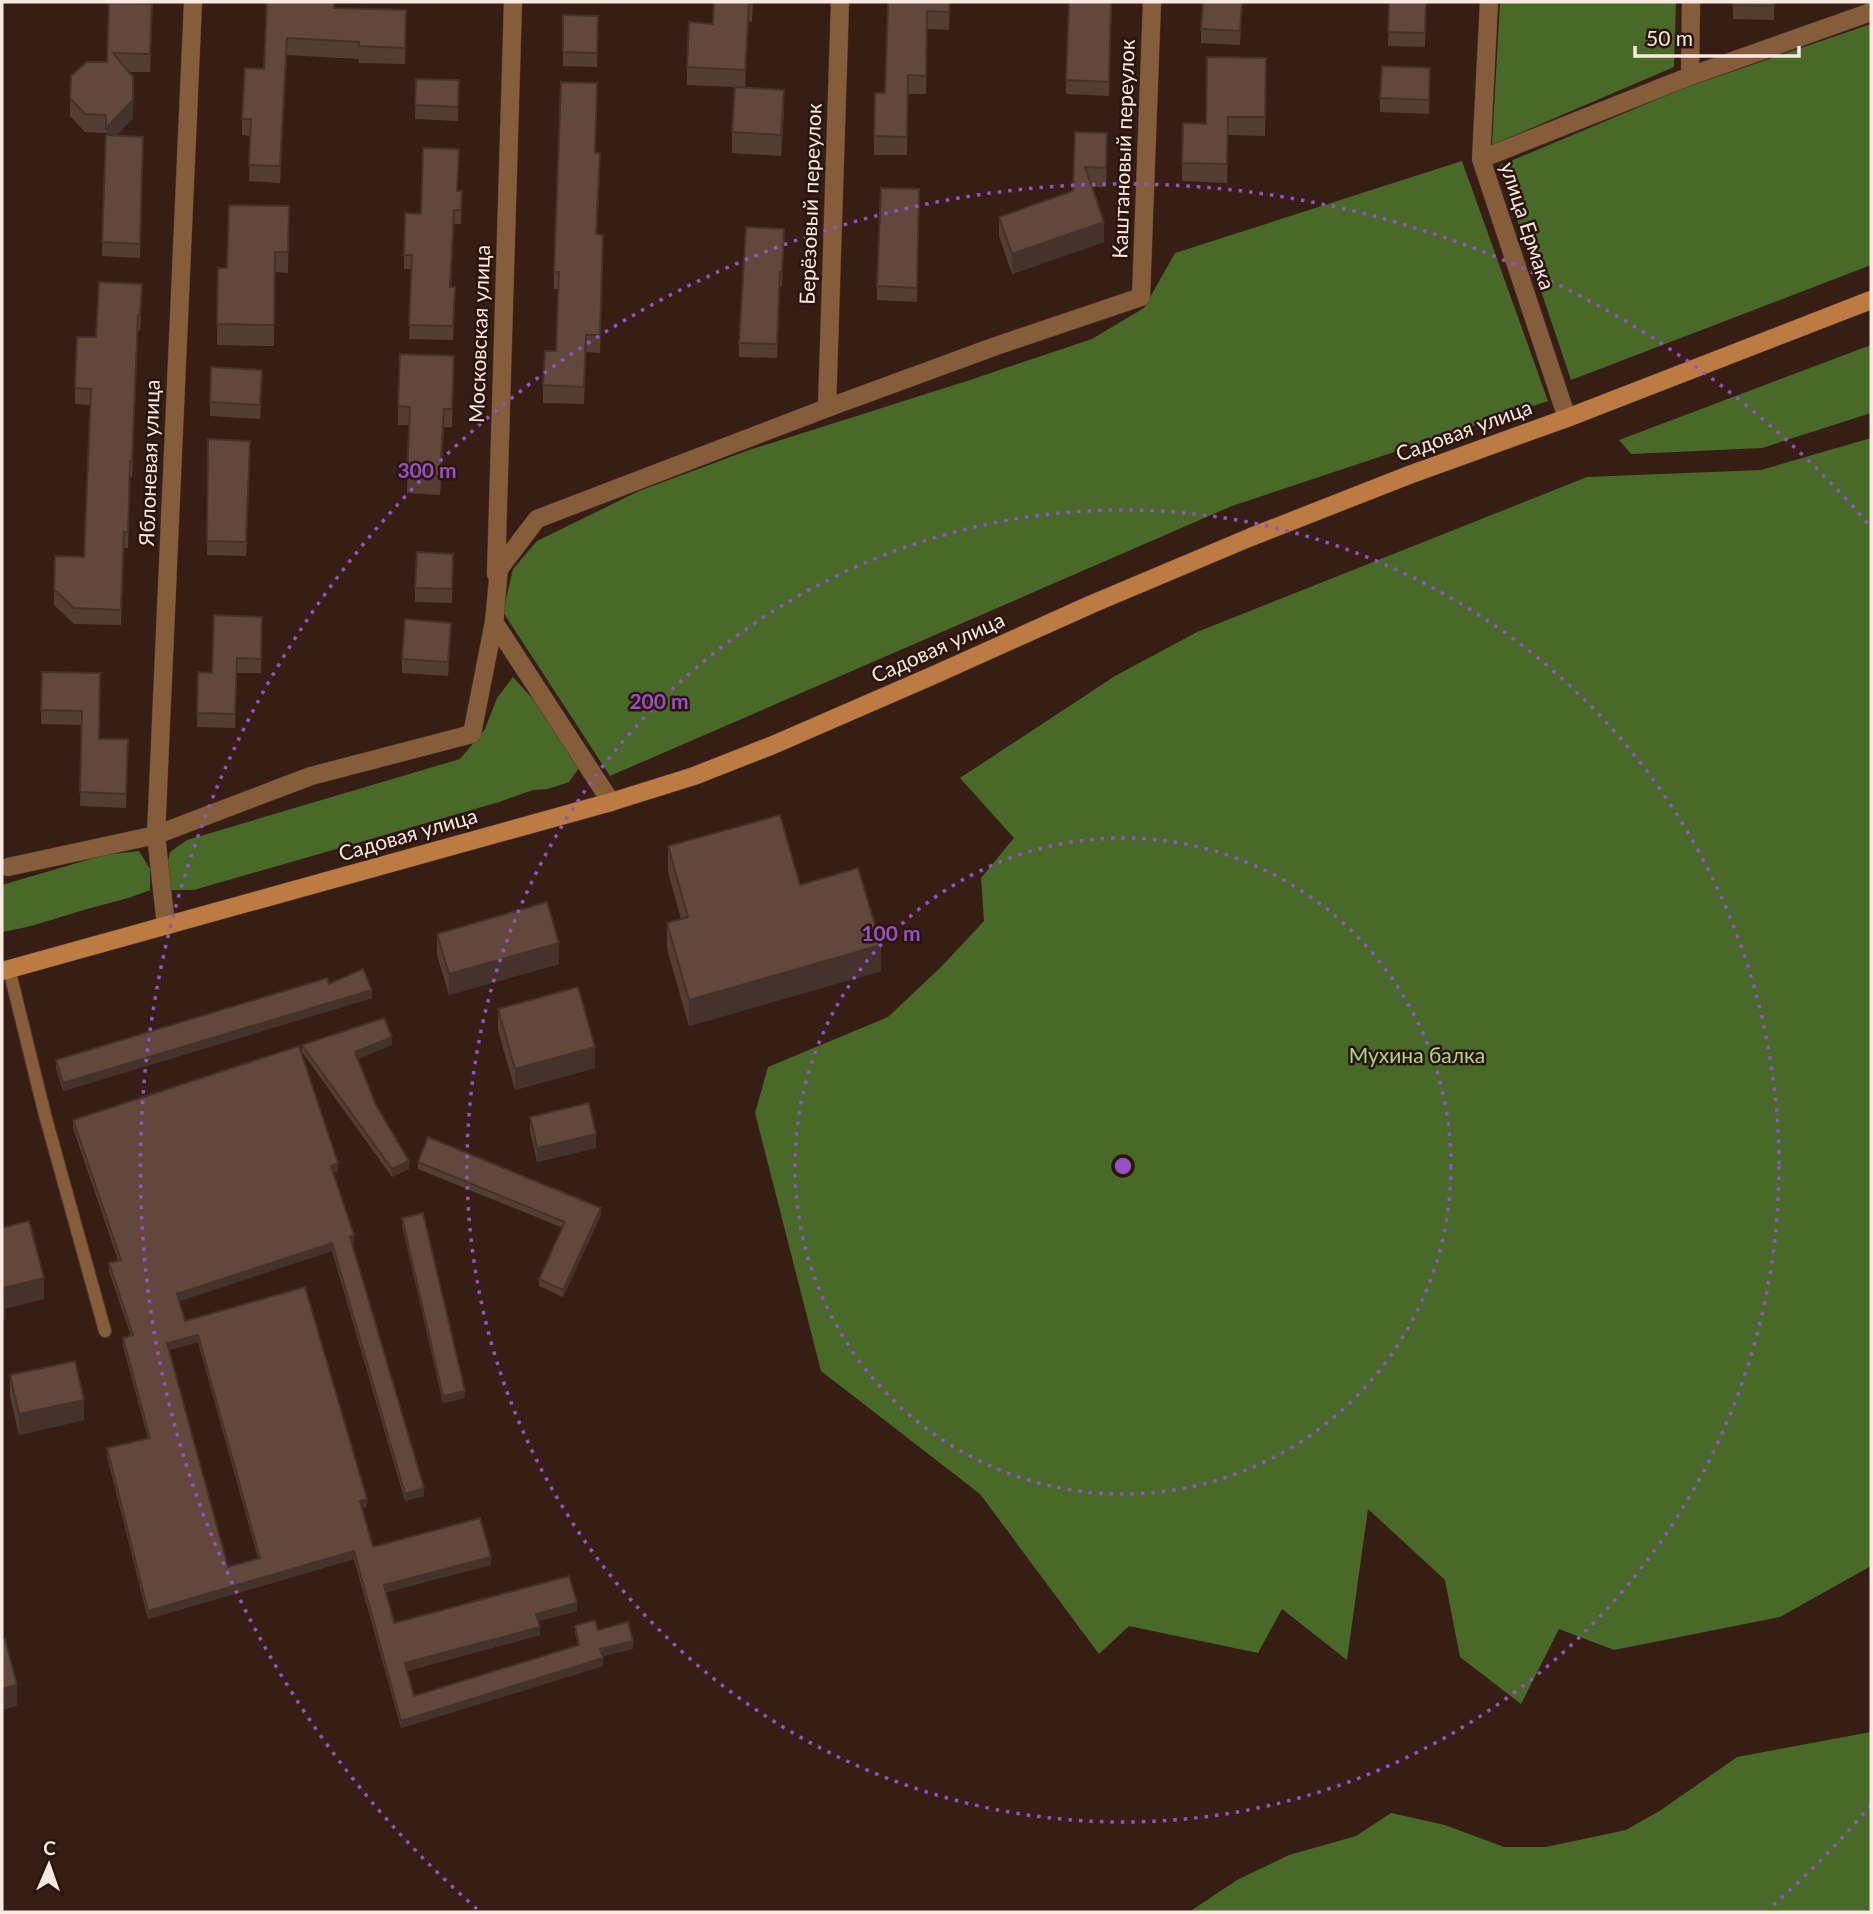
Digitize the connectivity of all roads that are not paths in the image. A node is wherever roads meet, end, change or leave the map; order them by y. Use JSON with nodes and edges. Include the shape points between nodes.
{"nodes":[{"id":1,"x":192,"y":2,"type":"edge"},
{"id":2,"x":513,"y":2,"type":"edge"},
{"id":3,"x":841,"y":2,"type":"edge"},
{"id":4,"x":1152,"y":2,"type":"edge"},
{"id":5,"x":1489,"y":2,"type":"edge"},
{"id":6,"x":1690,"y":2,"type":"edge"},
{"id":7,"x":1871,"y":12,"type":"edge"},
{"id":8,"x":1690,"y":76,"type":"junction"},
{"id":9,"x":1481,"y":159,"type":"junction"},
{"id":10,"x":1871,"y":300,"type":"edge"},
{"id":11,"x":827,"y":408,"type":"junction"},
{"id":12,"x":1567,"y":418,"type":"junction"},
{"id":13,"x":495,"y":622,"type":"junction"},
{"id":14,"x":611,"y":802,"type":"junction"},
{"id":15,"x":156,"y":835,"type":"junction"},
{"id":16,"x":8,"y":867,"type":"dead end"},
{"id":17,"x":166,"y":926,"type":"junction"},
{"id":18,"x":5,"y":970,"type":"edge"},
{"id":19,"x":104,"y":1331,"type":"dead end"}],
"edges":[{"from":1,"to":15,"type":"street","name":"Яблоневая улица"},
{"from":2,"to":13,"type":"street","name":"Московская улица"},
{"from":3,"to":11,"type":"street","name":"Берёзовый переулок"},
{"from":4,"to":11,"type":"street","name":"Каштановый переулок","via":[[1141,297]]},
{"from":5,"to":9,"type":"street","name":"улица Ермака"},
{"from":6,"to":8,"type":"street"},
{"from":7,"to":8,"type":"street"},
{"from":8,"to":9,"type":"street"},
{"from":9,"to":12,"type":"street","name":"улица Ермака"},
{"from":10,"to":12,"type":"main road","name":"Садовая улица"},
{"from":11,"to":13,"type":"street","via":[[537,519],[499,569]]},
{"from":12,"to":14,"type":"main road","name":"Садовая улица","via":[[1251,537],[774,745]]},
{"from":13,"to":14,"type":"street"},
{"from":13,"to":15,"type":"street","via":[[472,734],[311,776]]},
{"from":14,"to":17,"type":"main road","name":"Садовая улица"},
{"from":15,"to":16,"type":"street"},
{"from":15,"to":17,"type":"street","name":"Яблоневая улица"},
{"from":17,"to":18,"type":"main road","name":"Садовая улица"},
{"from":18,"to":19,"type":"lane"}]}
